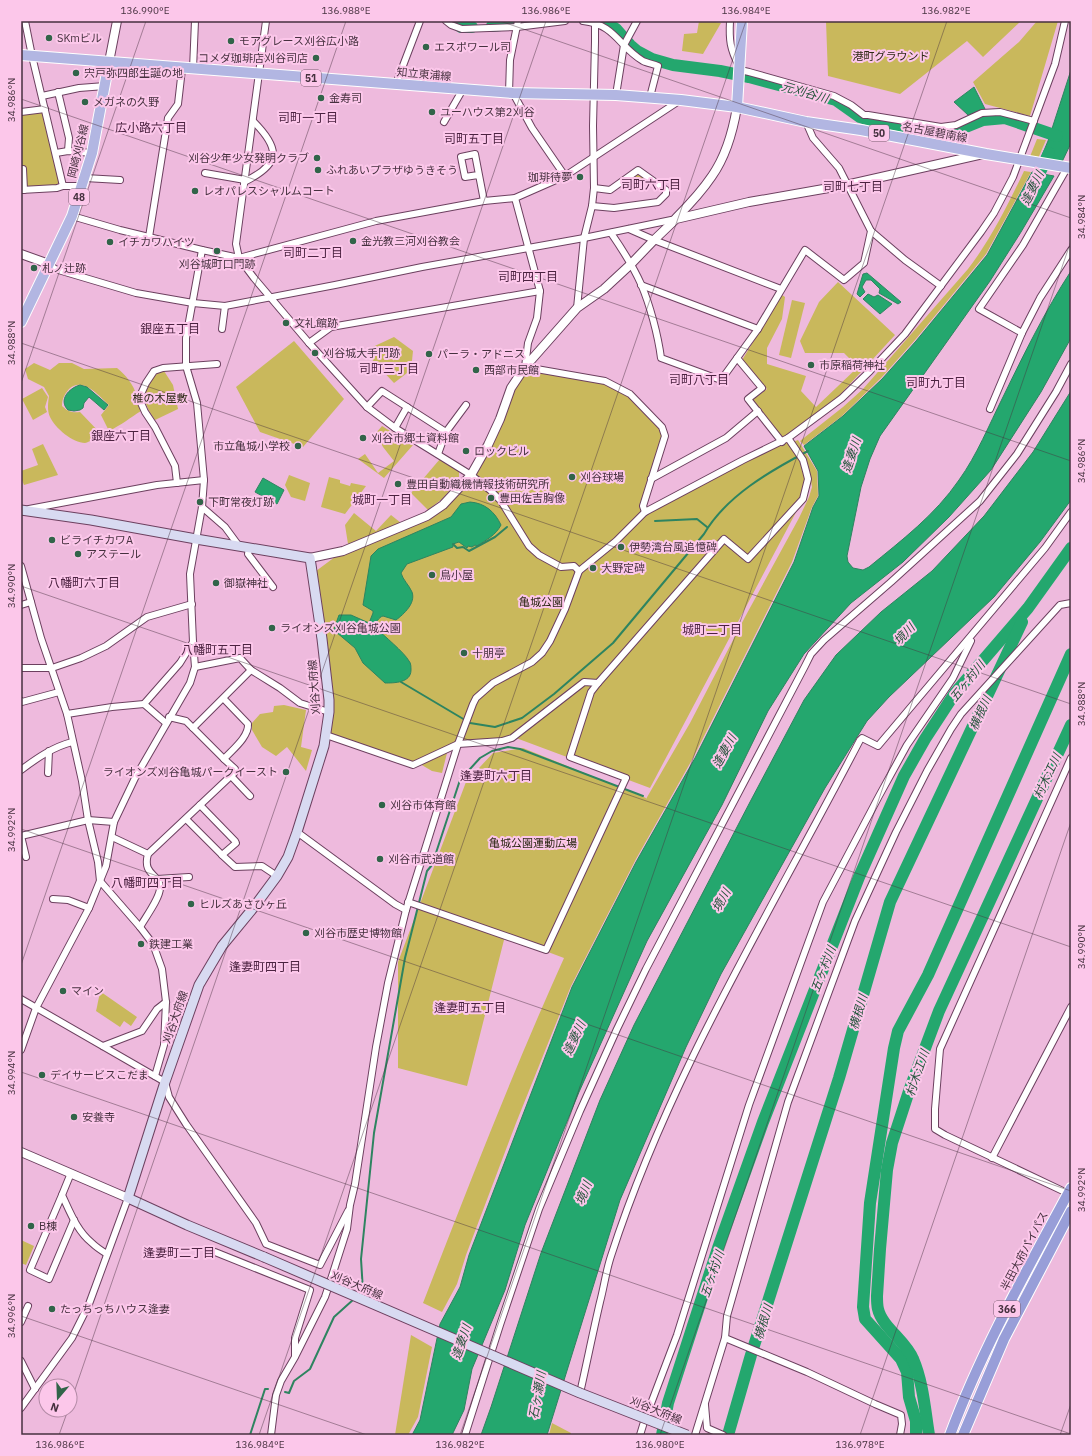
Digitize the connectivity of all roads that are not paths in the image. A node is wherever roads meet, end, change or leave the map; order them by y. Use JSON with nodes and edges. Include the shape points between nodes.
{"nodes":[{"id":1,"x":25,"y":21,"type":"edge"},
{"id":2,"x":117,"y":21,"type":"edge"},
{"id":3,"x":195,"y":21,"type":"edge"},
{"id":4,"x":266,"y":21,"type":"edge"},
{"id":5,"x":420,"y":21,"type":"edge"},
{"id":6,"x":446,"y":21,"type":"edge"},
{"id":7,"x":565,"y":21,"type":"edge"},
{"id":8,"x":583,"y":21,"type":"edge"},
{"id":9,"x":637,"y":21,"type":"edge"},
{"id":10,"x":730,"y":21,"type":"edge"},
{"id":11,"x":742,"y":21,"type":"edge"},
{"id":12,"x":1064,"y":21,"type":"edge"},
{"id":13,"x":595,"y":22,"type":"edge"},
{"id":14,"x":517,"y":25,"type":"edge"},
{"id":15,"x":625,"y":45,"type":"junction"},
{"id":16,"x":21,"y":55,"type":"edge"},
{"id":17,"x":32,"y":56,"type":"junction"},
{"id":18,"x":109,"y":62,"type":"junction"},
{"id":19,"x":182,"y":69,"type":"junction"},
{"id":20,"x":193,"y":69,"type":"junction"},
{"id":21,"x":740,"y":70,"type":"junction"},
{"id":22,"x":259,"y":74,"type":"junction"},
{"id":23,"x":396,"y":84,"type":"junction"},
{"id":24,"x":105,"y":86,"type":"junction"},
{"id":25,"x":463,"y":89,"type":"junction"},
{"id":26,"x":58,"y":92,"type":"junction"},
{"id":27,"x":511,"y":93,"type":"junction"},
{"id":28,"x":593,"y":94,"type":"junction"},
{"id":29,"x":616,"y":95,"type":"junction"},
{"id":30,"x":42,"y":96,"type":"junction"},
{"id":31,"x":650,"y":97,"type":"junction"},
{"id":32,"x":681,"y":100,"type":"junction"},
{"id":33,"x":737,"y":104,"type":"junction"},
{"id":34,"x":45,"y":109,"type":"junction"},
{"id":35,"x":21,"y":112,"type":"edge"},
{"id":36,"x":864,"y":116,"type":"junction"},
{"id":37,"x":253,"y":121,"type":"junction"},
{"id":38,"x":1034,"y":121,"type":"junction"},
{"id":39,"x":444,"y":122,"type":"dead end"},
{"id":40,"x":806,"y":122,"type":"junction"},
{"id":41,"x":861,"y":130,"type":"junction"},
{"id":42,"x":68,"y":151,"type":"junction"},
{"id":43,"x":56,"y":153,"type":"junction"},
{"id":44,"x":92,"y":153,"type":"junction"},
{"id":45,"x":986,"y":154,"type":"junction"},
{"id":46,"x":1022,"y":155,"type":"junction"},
{"id":47,"x":593,"y":156,"type":"junction"},
{"id":48,"x":23,"y":168,"type":"dead end"},
{"id":49,"x":1069,"y":168,"type":"edge"},
{"id":50,"x":205,"y":173,"type":"dead end"},
{"id":51,"x":478,"y":174,"type":"dead end"},
{"id":52,"x":565,"y":176,"type":"junction"},
{"id":53,"x":120,"y":180,"type":"dead end"},
{"id":54,"x":244,"y":181,"type":"junction"},
{"id":55,"x":83,"y":182,"type":"junction"},
{"id":56,"x":846,"y":185,"type":"junction"},
{"id":57,"x":63,"y":186,"type":"junction"},
{"id":58,"x":594,"y":188,"type":"junction"},
{"id":59,"x":22,"y":190,"type":"edge"},
{"id":60,"x":515,"y":198,"type":"junction"},
{"id":61,"x":484,"y":201,"type":"junction"},
{"id":62,"x":592,"y":206,"type":"junction"},
{"id":63,"x":72,"y":216,"type":"junction"},
{"id":64,"x":676,"y":219,"type":"junction"},
{"id":65,"x":629,"y":229,"type":"junction"},
{"id":66,"x":871,"y":231,"type":"junction"},
{"id":67,"x":612,"y":233,"type":"junction"},
{"id":68,"x":149,"y":237,"type":"junction"},
{"id":69,"x":584,"y":238,"type":"junction"},
{"id":70,"x":654,"y":240,"type":"junction"},
{"id":71,"x":529,"y":247,"type":"junction"},
{"id":72,"x":202,"y":250,"type":"junction"},
{"id":73,"x":1071,"y":250,"type":"edge"},
{"id":74,"x":21,"y":254,"type":"edge"},
{"id":75,"x":239,"y":258,"type":"junction"},
{"id":76,"x":49,"y":264,"type":"junction"},
{"id":77,"x":631,"y":264,"type":"junction"},
{"id":78,"x":642,"y":285,"type":"junction"},
{"id":79,"x":941,"y":286,"type":"junction"},
{"id":80,"x":782,"y":289,"type":"junction"},
{"id":81,"x":540,"y":291,"type":"junction"},
{"id":82,"x":269,"y":296,"type":"junction"},
{"id":83,"x":193,"y":303,"type":"junction"},
{"id":84,"x":225,"y":306,"type":"junction"},
{"id":85,"x":577,"y":308,"type":"junction"},
{"id":86,"x":21,"y":322,"type":"edge"},
{"id":87,"x":222,"y":329,"type":"dead end"},
{"id":88,"x":758,"y":329,"type":"junction"},
{"id":89,"x":1022,"y":333,"type":"junction"},
{"id":90,"x":309,"y":343,"type":"junction"},
{"id":91,"x":737,"y":358,"type":"junction"},
{"id":92,"x":217,"y":364,"type":"dead end"},
{"id":93,"x":1071,"y":364,"type":"edge"},
{"id":94,"x":186,"y":366,"type":"junction"},
{"id":95,"x":525,"y":367,"type":"junction"},
{"id":96,"x":466,"y":405,"type":"dead end"},
{"id":97,"x":367,"y":407,"type":"junction"},
{"id":98,"x":408,"y":407,"type":"junction"},
{"id":99,"x":990,"y":409,"type":"dead end"},
{"id":100,"x":758,"y":411,"type":"junction"},
{"id":101,"x":395,"y":428,"type":"junction"},
{"id":102,"x":446,"y":432,"type":"junction"},
{"id":103,"x":785,"y":440,"type":"junction"},
{"id":104,"x":438,"y":454,"type":"junction"},
{"id":105,"x":471,"y":475,"type":"junction"},
{"id":106,"x":651,"y":479,"type":"junction"},
{"id":107,"x":204,"y":480,"type":"junction"},
{"id":108,"x":177,"y":484,"type":"junction"},
{"id":109,"x":202,"y":507,"type":"junction"},
{"id":110,"x":21,"y":510,"type":"edge"},
{"id":111,"x":645,"y":512,"type":"junction"},
{"id":112,"x":1071,"y":512,"type":"edge"},
{"id":113,"x":196,"y":540,"type":"junction"},
{"id":114,"x":239,"y":546,"type":"junction"},
{"id":115,"x":249,"y":548,"type":"junction"},
{"id":116,"x":310,"y":558,"type":"junction"},
{"id":117,"x":21,"y":567,"type":"edge"},
{"id":118,"x":579,"y":571,"type":"junction"},
{"id":119,"x":273,"y":587,"type":"dead end"},
{"id":120,"x":31,"y":602,"type":"junction"},
{"id":121,"x":1071,"y":603,"type":"edge"},
{"id":122,"x":192,"y":604,"type":"junction"},
{"id":123,"x":21,"y":605,"type":"edge"},
{"id":124,"x":976,"y":631,"type":"junction"},
{"id":125,"x":193,"y":642,"type":"junction"},
{"id":126,"x":195,"y":667,"type":"junction"},
{"id":127,"x":21,"y":668,"type":"edge"},
{"id":128,"x":52,"y":668,"type":"junction"},
{"id":129,"x":251,"y":670,"type":"junction"},
{"id":130,"x":598,"y":683,"type":"junction"},
{"id":131,"x":59,"y":692,"type":"junction"},
{"id":132,"x":223,"y":698,"type":"junction"},
{"id":133,"x":21,"y":700,"type":"edge"},
{"id":134,"x":144,"y":704,"type":"junction"},
{"id":135,"x":329,"y":712,"type":"junction"},
{"id":136,"x":66,"y":714,"type":"junction"},
{"id":137,"x":168,"y":720,"type":"junction"},
{"id":138,"x":193,"y":728,"type":"junction"},
{"id":139,"x":326,"y":735,"type":"junction"},
{"id":140,"x":72,"y":742,"type":"junction"},
{"id":141,"x":458,"y":744,"type":"junction"},
{"id":142,"x":49,"y":751,"type":"junction"},
{"id":143,"x":1071,"y":758,"type":"edge"},
{"id":144,"x":224,"y":759,"type":"junction"},
{"id":145,"x":21,"y":770,"type":"edge"},
{"id":146,"x":48,"y":773,"type":"dead end"},
{"id":147,"x":231,"y":776,"type":"junction"},
{"id":148,"x":250,"y":796,"type":"dead end"},
{"id":149,"x":200,"y":805,"type":"junction"},
{"id":150,"x":186,"y":819,"type":"junction"},
{"id":151,"x":88,"y":820,"type":"junction"},
{"id":152,"x":114,"y":822,"type":"junction"},
{"id":153,"x":297,"y":832,"type":"junction"},
{"id":154,"x":21,"y":836,"type":"edge"},
{"id":155,"x":112,"y":837,"type":"junction"},
{"id":156,"x":148,"y":854,"type":"junction"},
{"id":157,"x":222,"y":855,"type":"junction"},
{"id":158,"x":26,"y":857,"type":"dead end"},
{"id":159,"x":277,"y":876,"type":"junction"},
{"id":160,"x":189,"y":877,"type":"dead end"},
{"id":161,"x":157,"y":879,"type":"junction"},
{"id":162,"x":100,"y":881,"type":"junction"},
{"id":163,"x":53,"y":899,"type":"dead end"},
{"id":164,"x":408,"y":902,"type":"junction"},
{"id":165,"x":89,"y":908,"type":"junction"},
{"id":166,"x":406,"y":910,"type":"junction"},
{"id":167,"x":140,"y":927,"type":"junction"},
{"id":168,"x":21,"y":1000,"type":"edge"},
{"id":169,"x":166,"y":1002,"type":"junction"},
{"id":170,"x":1071,"y":1007,"type":"edge"},
{"id":171,"x":36,"y":1008,"type":"junction"},
{"id":172,"x":102,"y":1046,"type":"junction"},
{"id":173,"x":21,"y":1050,"type":"edge"},
{"id":174,"x":155,"y":1076,"type":"junction"},
{"id":175,"x":164,"y":1082,"type":"junction"},
{"id":176,"x":21,"y":1152,"type":"edge"},
{"id":177,"x":992,"y":1158,"type":"junction"},
{"id":178,"x":71,"y":1173,"type":"junction"},
{"id":179,"x":1070,"y":1189,"type":"edge"},
{"id":180,"x":62,"y":1195,"type":"junction"},
{"id":181,"x":128,"y":1198,"type":"junction"},
{"id":182,"x":350,"y":1205,"type":"junction"},
{"id":183,"x":1071,"y":1211,"type":"edge"},
{"id":184,"x":74,"y":1220,"type":"junction"},
{"id":185,"x":215,"y":1252,"type":"dead end"},
{"id":186,"x":108,"y":1254,"type":"junction"},
{"id":187,"x":28,"y":1306,"type":"dead end"},
{"id":188,"x":21,"y":1322,"type":"edge"},
{"id":189,"x":725,"y":1338,"type":"junction"},
{"id":190,"x":295,"y":1357,"type":"junction"},
{"id":191,"x":21,"y":1361,"type":"edge"},
{"id":192,"x":35,"y":1389,"type":"junction"},
{"id":193,"x":580,"y":1393,"type":"junction"},
{"id":194,"x":705,"y":1402,"type":"junction"},
{"id":195,"x":21,"y":1408,"type":"edge"},
{"id":196,"x":271,"y":1435,"type":"edge"},
{"id":197,"x":465,"y":1435,"type":"edge"},
{"id":198,"x":640,"y":1435,"type":"edge"},
{"id":199,"x":687,"y":1435,"type":"edge"},
{"id":200,"x":694,"y":1435,"type":"edge"},
{"id":201,"x":723,"y":1435,"type":"edge"},
{"id":202,"x":900,"y":1435,"type":"edge"},
{"id":203,"x":950,"y":1435,"type":"edge"},
{"id":204,"x":963,"y":1435,"type":"edge"}],
"edges":[{"from":1,"to":17,"type":"street"},
{"from":2,"to":18,"type":"street"},
{"from":3,"to":20,"type":"street"},
{"from":4,"to":22,"type":"street"},
{"from":5,"to":23,"type":"street"},
{"from":6,"to":14,"type":"street","via":[[462,29]]},
{"from":7,"to":14,"type":"street"},
{"from":8,"to":13,"type":"street"},
{"from":9,"to":15,"type":"street"},
{"from":10,"to":21,"type":"street","via":[[729,40]]},
{"from":11,"to":21,"type":"main road"},
{"from":12,"to":38,"type":"street","via":[[1055,64]]},
{"from":13,"to":15,"type":"street","via":[[612,32]]},
{"from":13,"to":28,"type":"street"},
{"from":14,"to":27,"type":"street","via":[[510,60]]},
{"from":15,"to":29,"type":"street"},
{"from":15,"to":31,"type":"street","via":[[643,61],[658,66]]},
{"from":16,"to":17,"type":"main road"},
{"from":17,"to":18,"type":"main road"},
{"from":17,"to":30,"type":"street"},
{"from":18,"to":19,"type":"main road","name":"知立東浦線","number":"51"},
{"from":18,"to":24,"type":"main road","name":"岡崎刈谷線","number":"48"},
{"from":19,"to":20,"type":"main road","name":"知立東浦線","number":"51"},
{"from":19,"to":68,"type":"street","via":[[178,104],[168,118]]},
{"from":20,"to":22,"type":"main road","name":"知立東浦線","number":"51"},
{"from":21,"to":33,"type":"main road"},
{"from":21,"to":36,"type":"street","via":[[834,96]]},
{"from":22,"to":23,"type":"main road","name":"知立東浦線","number":"51"},
{"from":22,"to":37,"type":"street"},
{"from":23,"to":25,"type":"main road","name":"知立東浦線","number":"51"},
{"from":24,"to":26,"type":"street"},
{"from":24,"to":44,"type":"main road","name":"岡崎刈谷線","number":"48"},
{"from":25,"to":27,"type":"main road","name":"知立東浦線","number":"51"},
{"from":25,"to":39,"type":"street"},
{"from":26,"to":30,"type":"street"},
{"from":26,"to":42,"type":"street","via":[[69,138]]},
{"from":27,"to":28,"type":"main road","name":"知立東浦線","number":"51"},
{"from":27,"to":52,"type":"street"},
{"from":28,"to":29,"type":"main road","name":"知立東浦線","number":"51"},
{"from":28,"to":47,"type":"street"},
{"from":29,"to":31,"type":"main road","name":"知立東浦線","number":"51"},
{"from":30,"to":34,"type":"street"},
{"from":31,"to":32,"type":"main road","name":"知立東浦線","number":"51"},
{"from":32,"to":33,"type":"main road","name":"知立東浦線","number":"51"},
{"from":32,"to":47,"type":"street"},
{"from":33,"to":40,"type":"main road","name":"名古屋碧南線","number":"50"},
{"from":33,"to":64,"type":"street","via":[[725,153],[713,175]]},
{"from":34,"to":35,"type":"street"},
{"from":34,"to":43,"type":"street"},
{"from":36,"to":38,"type":"street","via":[[941,127],[956,125],[982,113],[1000,112]]},
{"from":36,"to":41,"type":"street"},
{"from":37,"to":54,"type":"street"},
{"from":37,"to":54,"type":"street","via":[[267,137],[274,152],[272,161],[264,170]]},
{"from":38,"to":46,"type":"street"},
{"from":40,"to":41,"type":"main road","name":"名古屋碧南線","number":"50"},
{"from":40,"to":56,"type":"street","via":[[813,138],[839,168]]},
{"from":41,"to":45,"type":"main road","name":"名古屋碧南線","number":"50"},
{"from":42,"to":43,"type":"street"},
{"from":42,"to":44,"type":"street"},
{"from":43,"to":57,"type":"street"},
{"from":44,"to":55,"type":"main road","name":"岡崎刈谷線","number":"48"},
{"from":45,"to":46,"type":"main road","name":"名古屋碧南線","number":"50"},
{"from":45,"to":56,"type":"street"},
{"from":46,"to":49,"type":"main road","name":"名古屋碧南線","number":"50"},
{"from":46,"to":79,"type":"street","via":[[994,213]]},
{"from":47,"to":52,"type":"street"},
{"from":47,"to":58,"type":"street"},
{"from":48,"to":59,"type":"street"},
{"from":49,"to":89,"type":"street","via":[[1022,245],[978,309]]},
{"from":50,"to":54,"type":"street"},
{"from":51,"to":61,"type":"street"},
{"from":52,"to":60,"type":"street"},
{"from":53,"to":55,"type":"street"},
{"from":54,"to":75,"type":"street","via":[[236,244]]},
{"from":55,"to":57,"type":"street"},
{"from":55,"to":63,"type":"main road","name":"岡崎刈谷線","number":"48"},
{"from":56,"to":64,"type":"street","via":[[749,202]]},
{"from":56,"to":66,"type":"street"},
{"from":57,"to":59,"type":"street"},
{"from":58,"to":62,"type":"street"},
{"from":58,"to":62,"type":"street","via":[[610,190],[638,170],[666,190],[666,194],[658,202],[614,208]]},
{"from":60,"to":61,"type":"street"},
{"from":60,"to":71,"type":"street"},
{"from":61,"to":75,"type":"street","via":[[376,222]]},
{"from":62,"to":69,"type":"street"},
{"from":63,"to":68,"type":"street"},
{"from":63,"to":76,"type":"main road","name":"岡崎刈谷線","number":"48"},
{"from":64,"to":65,"type":"street"},
{"from":64,"to":70,"type":"street"},
{"from":65,"to":67,"type":"street"},
{"from":65,"to":70,"type":"street"},
{"from":66,"to":79,"type":"street"},
{"from":66,"to":80,"type":"street","via":[[864,263],[844,280],[805,250]]},
{"from":67,"to":69,"type":"street"},
{"from":67,"to":77,"type":"street"},
{"from":68,"to":72,"type":"street"},
{"from":69,"to":71,"type":"street"},
{"from":69,"to":85,"type":"street"},
{"from":70,"to":77,"type":"street"},
{"from":70,"to":80,"type":"street"},
{"from":71,"to":81,"type":"street"},
{"from":71,"to":82,"type":"street"},
{"from":72,"to":75,"type":"street"},
{"from":72,"to":83,"type":"street"},
{"from":73,"to":89,"type":"street","via":[[1040,298]]},
{"from":74,"to":76,"type":"street"},
{"from":75,"to":82,"type":"street"},
{"from":76,"to":83,"type":"street","via":[[56,269],[136,293]]},
{"from":76,"to":86,"type":"main road","name":"岡崎刈谷線","number":"48"},
{"from":77,"to":78,"type":"street"},
{"from":77,"to":85,"type":"street","via":[[604,289]]},
{"from":78,"to":88,"type":"street"},
{"from":78,"to":91,"type":"street","via":[[661,358],[721,380]]},
{"from":79,"to":103,"type":"street","via":[[905,334],[870,371],[842,398]]},
{"from":80,"to":88,"type":"street"},
{"from":81,"to":90,"type":"street","via":[[331,327]]},
{"from":81,"to":95,"type":"street","via":[[537,318],[528,343]]},
{"from":82,"to":84,"type":"street"},
{"from":82,"to":90,"type":"street"},
{"from":83,"to":84,"type":"street"},
{"from":83,"to":94,"type":"street","via":[[186,338]]},
{"from":84,"to":87,"type":"street"},
{"from":85,"to":95,"type":"street"},
{"from":88,"to":91,"type":"street"},
{"from":89,"to":99,"type":"street"},
{"from":90,"to":97,"type":"street"},
{"from":91,"to":100,"type":"street","via":[[762,388],[748,399]]},
{"from":92,"to":94,"type":"street"},
{"from":93,"to":197,"type":"street","via":[[1017,454],[980,501],[811,654],[646,969],[580,1111],[539,1209]]},
{"from":94,"to":107,"type":"street","via":[[197,403]]},
{"from":94,"to":108,"type":"street","via":[[154,371],[141,394],[145,412],[175,466]]},
{"from":95,"to":105,"type":"street","via":[[512,388],[488,445]]},
{"from":95,"to":106,"type":"street","via":[[605,381],[630,394],[662,426],[665,436]]},
{"from":96,"to":102,"type":"street"},
{"from":97,"to":98,"type":"street","via":[[382,391]]},
{"from":97,"to":101,"type":"street"},
{"from":98,"to":101,"type":"street"},
{"from":98,"to":102,"type":"street"},
{"from":100,"to":103,"type":"street"},
{"from":100,"to":106,"type":"street","via":[[726,438]]},
{"from":101,"to":104,"type":"street"},
{"from":102,"to":104,"type":"street"},
{"from":103,"to":111,"type":"street"},
{"from":103,"to":130,"type":"street","via":[[803,460],[808,479],[804,499],[748,559],[724,539]]},
{"from":104,"to":105,"type":"street"},
{"from":105,"to":116,"type":"street","via":[[443,505],[427,516],[343,551]]},
{"from":105,"to":118,"type":"street","via":[[500,501],[529,546],[539,555],[551,563],[561,567],[574,566]]},
{"from":106,"to":111,"type":"street","via":[[643,506]]},
{"from":107,"to":108,"type":"street"},
{"from":107,"to":109,"type":"street"},
{"from":108,"to":110,"type":"street","via":[[157,485]]},
{"from":109,"to":113,"type":"street"},
{"from":109,"to":114,"type":"street","via":[[225,527]]},
{"from":110,"to":113,"type":"main road"},
{"from":111,"to":118,"type":"street","via":[[616,541]]},
{"from":112,"to":124,"type":"street","via":[[1045,548]]},
{"from":113,"to":114,"type":"main road"},
{"from":113,"to":122,"type":"street","via":[[190,574]]},
{"from":114,"to":115,"type":"main road"},
{"from":115,"to":116,"type":"main road"},
{"from":115,"to":119,"type":"street","via":[[248,554]]},
{"from":116,"to":135,"type":"main road","name":"刈谷大府線","via":[[326,667]]},
{"from":117,"to":120,"type":"street"},
{"from":118,"to":141,"type":"street","via":[[565,610],[542,653],[532,662],[493,683],[476,698]]},
{"from":120,"to":123,"type":"street"},
{"from":120,"to":128,"type":"street"},
{"from":121,"to":189,"type":"street","via":[[1060,605],[961,714],[927,771],[896,832],[855,921],[788,1102],[727,1316]]},
{"from":122,"to":125,"type":"street"},
{"from":122,"to":128,"type":"street","via":[[147,617],[106,646]]},
{"from":124,"to":193,"type":"street","via":[[878,746],[862,738],[860,740],[706,1028],[647,1156],[610,1258]]},
{"from":124,"to":198,"type":"street","via":[[953,678],[908,745],[823,902],[749,1105],[677,1335]]},
{"from":125,"to":126,"type":"street"},
{"from":125,"to":134,"type":"street","via":[[180,663]]},
{"from":126,"to":129,"type":"street","via":[[240,658]]},
{"from":126,"to":137,"type":"street","via":[[190,682]]},
{"from":127,"to":128,"type":"street"},
{"from":128,"to":131,"type":"street"},
{"from":129,"to":132,"type":"street"},
{"from":129,"to":135,"type":"street","via":[[300,703]]},
{"from":130,"to":141,"type":"street","via":[[584,682],[512,738]]},
{"from":130,"to":164,"type":"street","via":[[591,692],[570,757],[626,778],[546,950]]},
{"from":131,"to":133,"type":"street","via":[[22,702]]},
{"from":131,"to":136,"type":"street"},
{"from":132,"to":138,"type":"street"},
{"from":132,"to":144,"type":"street","via":[[248,724],[241,741]]},
{"from":134,"to":136,"type":"street"},
{"from":134,"to":137,"type":"street"},
{"from":135,"to":139,"type":"main road","name":"刈谷大府線"},
{"from":136,"to":140,"type":"street"},
{"from":137,"to":138,"type":"street","via":[[186,721]]},
{"from":137,"to":152,"type":"street","via":[[135,778]]},
{"from":138,"to":144,"type":"street"},
{"from":139,"to":141,"type":"street","via":[[413,765]]},
{"from":139,"to":153,"type":"main road","name":"刈谷大府線"},
{"from":140,"to":142,"type":"street"},
{"from":140,"to":151,"type":"street"},
{"from":141,"to":164,"type":"street"},
{"from":142,"to":145,"type":"street"},
{"from":142,"to":146,"type":"street"},
{"from":143,"to":177,"type":"street","via":[[940,1049],[935,1129]]},
{"from":144,"to":147,"type":"street","via":[[235,769]]},
{"from":147,"to":148,"type":"street"},
{"from":147,"to":149,"type":"street"},
{"from":149,"to":150,"type":"street"},
{"from":149,"to":157,"type":"street","via":[[235,841],[236,844]]},
{"from":150,"to":156,"type":"street"},
{"from":150,"to":157,"type":"street"},
{"from":151,"to":152,"type":"street"},
{"from":151,"to":154,"type":"street"},
{"from":151,"to":162,"type":"street"},
{"from":152,"to":155,"type":"street"},
{"from":153,"to":159,"type":"main road","name":"刈谷大府線","via":[[288,857]]},
{"from":153,"to":166,"type":"street"},
{"from":154,"to":158,"type":"street"},
{"from":155,"to":156,"type":"street"},
{"from":155,"to":162,"type":"street"},
{"from":156,"to":161,"type":"street","via":[[146,863],[149,872]]},
{"from":157,"to":159,"type":"street","via":[[235,867],[262,866]]},
{"from":159,"to":175,"type":"main road","name":"刈谷大府線","via":[[211,962],[199,984]]},
{"from":160,"to":161,"type":"street"},
{"from":161,"to":167,"type":"street","via":[[160,888]]},
{"from":162,"to":165,"type":"street"},
{"from":162,"to":167,"type":"street"},
{"from":163,"to":165,"type":"street","via":[[68,900]]},
{"from":164,"to":166,"type":"street"},
{"from":165,"to":171,"type":"street"},
{"from":166,"to":182,"type":"street","via":[[388,983],[356,1184]]},
{"from":167,"to":169,"type":"street","via":[[153,944],[164,981]]},
{"from":168,"to":171,"type":"street"},
{"from":169,"to":172,"type":"street","via":[[157,1009],[142,1030]]},
{"from":169,"to":174,"type":"street","via":[[164,1045]]},
{"from":170,"to":177,"type":"street"},
{"from":171,"to":172,"type":"street"},
{"from":171,"to":173,"type":"street"},
{"from":172,"to":174,"type":"street"},
{"from":174,"to":175,"type":"street"},
{"from":175,"to":181,"type":"main road","name":"刈谷大府線"},
{"from":175,"to":182,"type":"street","via":[[169,1097],[186,1124],[256,1223],[266,1244],[320,1264]]},
{"from":176,"to":178,"type":"street"},
{"from":177,"to":179,"type":"street","via":[[1065,1192]]},
{"from":178,"to":180,"type":"street"},
{"from":178,"to":181,"type":"street"},
{"from":179,"to":203,"type":"highway","name":"半田大府パイパス","number":"366","via":[[1001,1321]]},
{"from":180,"to":184,"type":"street"},
{"from":180,"to":184,"type":"street","via":[[30,1270],[49,1279]]},
{"from":181,"to":186,"type":"street"},
{"from":181,"to":193,"type":"main road","name":"刈谷大府線","bridge":true},
{"from":182,"to":190,"type":"street","via":[[347,1229],[325,1296]]},
{"from":183,"to":204,"type":"highway","name":"半田大府パイパス","number":"366","via":[[1004,1339]]},
{"from":184,"to":186,"type":"street","via":[[92,1244]]},
{"from":185,"to":190,"type":"street","via":[[310,1290],[295,1338]]},
{"from":186,"to":192,"type":"street","via":[[89,1304],[72,1338]]},
{"from":187,"to":188,"type":"street"},
{"from":189,"to":194,"type":"street"},
{"from":189,"to":202,"type":"street","via":[[901,1415]]},
{"from":190,"to":196,"type":"street","via":[[276,1395]]},
{"from":191,"to":192,"type":"street"},
{"from":192,"to":195,"type":"street"},
{"from":193,"to":199,"type":"main road","name":"刈谷大府線","bridge":true},
{"from":194,"to":200,"type":"street"},
{"from":194,"to":201,"type":"street","via":[[707,1428]]}]}
